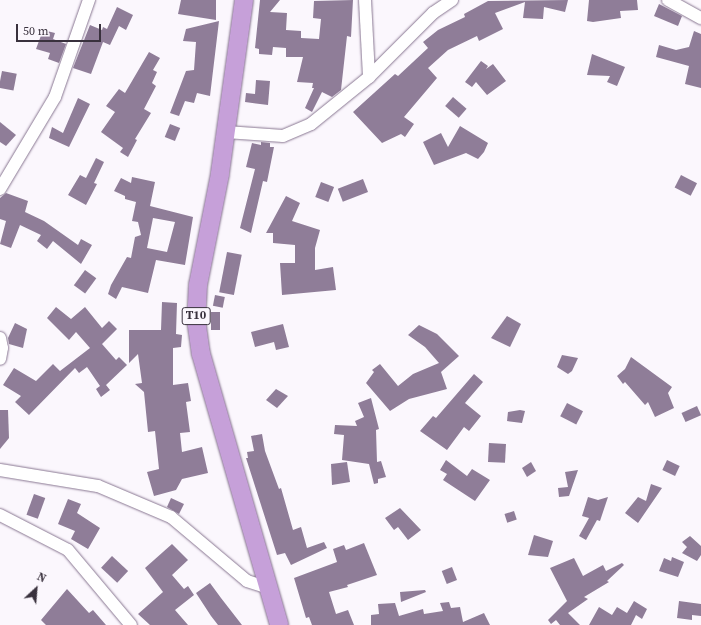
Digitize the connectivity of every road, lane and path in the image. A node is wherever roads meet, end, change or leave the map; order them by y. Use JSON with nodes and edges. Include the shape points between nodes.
{"nodes":[{"id":1,"x":89,"y":0,"type":"edge"},
{"id":2,"x":244,"y":0,"type":"edge"},
{"id":3,"x":365,"y":0,"type":"edge"},
{"id":4,"x":452,"y":0,"type":"edge"},
{"id":5,"x":668,"y":0,"type":"edge"},
{"id":6,"x":701,"y":18,"type":"edge"},
{"id":7,"x":369,"y":77,"type":"junction"},
{"id":8,"x":226,"y":132,"type":"junction"},
{"id":9,"x":0,"y":189,"type":"edge"},
{"id":10,"x":0,"y":338,"type":"edge"},
{"id":11,"x":0,"y":359,"type":"edge"},
{"id":12,"x":0,"y":470,"type":"edge"},
{"id":13,"x":0,"y":514,"type":"edge"},
{"id":14,"x":269,"y":588,"type":"junction"},
{"id":15,"x":131,"y":625,"type":"edge"},
{"id":16,"x":279,"y":625,"type":"edge"}],
"edges":[{"from":1,"to":9,"type":"street","via":[[55,97]]},
{"from":2,"to":8,"type":"highway","number":"T10"},
{"from":3,"to":7,"type":"street"},
{"from":4,"to":7,"type":"street","via":[[433,13]]},
{"from":5,"to":6,"type":"street"},
{"from":7,"to":8,"type":"street","via":[[311,124],[283,136]]},
{"from":8,"to":14,"type":"highway","number":"T10","via":[[218,187],[198,285],[196,319],[201,354]]},
{"from":10,"to":11,"type":"street"},
{"from":12,"to":14,"type":"street","via":[[98,486],[171,517],[246,581]]},
{"from":13,"to":15,"type":"street","via":[[68,550]]},
{"from":14,"to":16,"type":"highway","number":"T10"}]}
